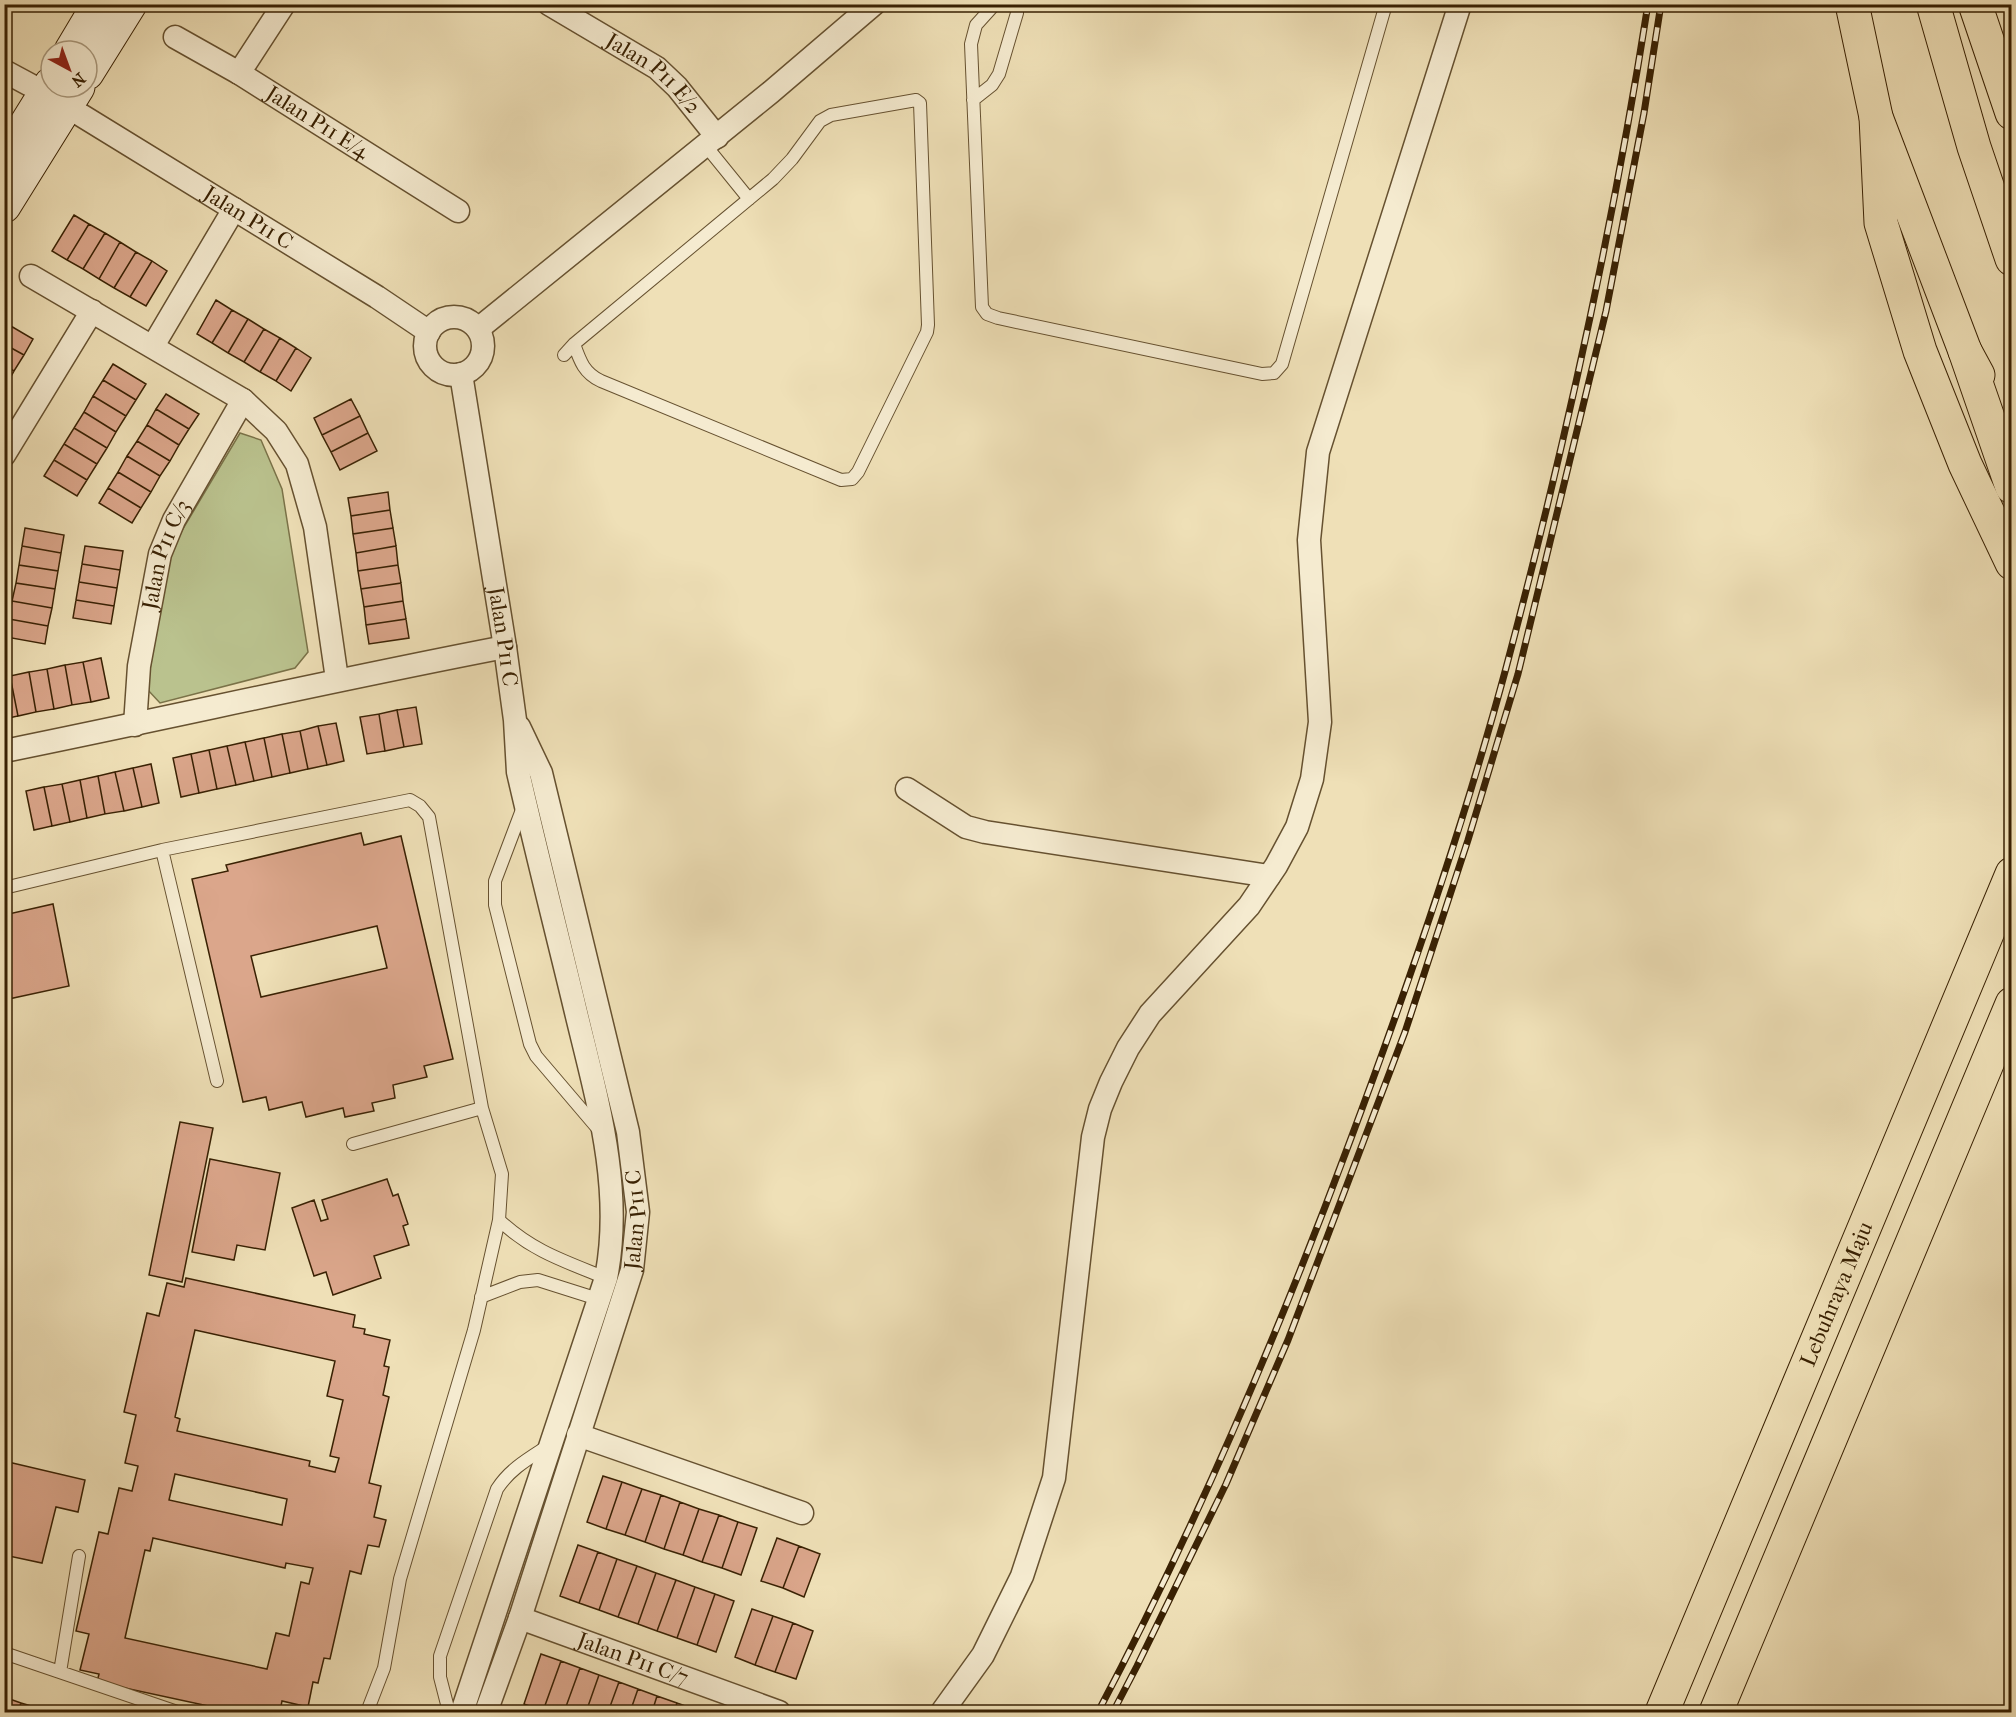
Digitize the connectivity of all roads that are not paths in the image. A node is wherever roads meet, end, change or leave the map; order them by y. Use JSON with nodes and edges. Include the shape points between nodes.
{"nodes":[{"id":1,"x":99,"y":4,"type":"edge"},
{"id":2,"x":130,"y":4,"type":"edge"},
{"id":3,"x":284,"y":4,"type":"edge"},
{"id":4,"x":549,"y":4,"type":"edge"},
{"id":5,"x":873,"y":4,"type":"edge"},
{"id":6,"x":995,"y":4,"type":"edge"},
{"id":7,"x":1017,"y":4,"type":"edge"},
{"id":8,"x":1386,"y":4,"type":"edge"},
{"id":9,"x":1460,"y":4,"type":"edge"},
{"id":10,"x":1852,"y":4,"type":"edge"},
{"id":11,"x":1933,"y":4,"type":"edge"},
{"id":12,"x":1975,"y":4,"type":"edge"},
{"id":13,"x":175,"y":37,"type":"dead end"},
{"id":14,"x":78,"y":39,"type":"edge"},
{"id":15,"x":99,"y":54,"type":"edge"},
{"id":16,"x":4,"y":71,"type":"edge"},
{"id":17,"x":239,"y":73,"type":"junction"},
{"id":18,"x":39,"y":85,"type":"edge"},
{"id":19,"x":54,"y":99,"type":"edge"},
{"id":20,"x":57,"y":99,"type":"edge"},
{"id":21,"x":69,"y":99,"type":"edge"},
{"id":22,"x":973,"y":100,"type":"junction"},
{"id":23,"x":2012,"y":113,"type":"edge"},
{"id":24,"x":1876,"y":117,"type":"junction"},
{"id":25,"x":711,"y":141,"type":"junction"},
{"id":26,"x":4,"y":154,"type":"edge"},
{"id":27,"x":750,"y":199,"type":"junction"},
{"id":28,"x":4,"y":206,"type":"edge"},
{"id":29,"x":234,"y":209,"type":"junction"},
{"id":30,"x":458,"y":211,"type":"dead end"},
{"id":31,"x":2012,"y":259,"type":"edge"},
{"id":32,"x":31,"y":276,"type":"dead end"},
{"id":33,"x":92,"y":311,"type":"junction"},
{"id":34,"x":478,"y":329,"type":"junction"},
{"id":35,"x":429,"y":332,"type":"junction"},
{"id":36,"x":574,"y":344,"type":"junction"},
{"id":37,"x":153,"y":346,"type":"junction"},
{"id":38,"x":1965,"y":351,"type":"junction"},
{"id":39,"x":564,"y":354,"type":"dead end"},
{"id":40,"x":461,"y":374,"type":"junction"},
{"id":41,"x":243,"y":400,"type":"junction"},
{"id":42,"x":2012,"y":437,"type":"edge"},
{"id":43,"x":4,"y":455,"type":"edge"},
{"id":44,"x":2012,"y":487,"type":"edge"},
{"id":45,"x":2012,"y":563,"type":"edge"},
{"id":46,"x":505,"y":647,"type":"junction"},
{"id":47,"x":337,"y":679,"type":"junction"},
{"id":48,"x":515,"y":720,"type":"junction"},
{"id":49,"x":135,"y":724,"type":"junction"},
{"id":50,"x":4,"y":751,"type":"edge"},
{"id":51,"x":906,"y":789,"type":"dead end"},
{"id":52,"x":525,"y":802,"type":"junction"},
{"id":53,"x":162,"y":850,"type":"junction"},
{"id":54,"x":2012,"y":874,"type":"edge"},
{"id":55,"x":1269,"y":876,"type":"junction"},
{"id":56,"x":4,"y":888,"type":"edge"},
{"id":57,"x":2012,"y":1004,"type":"edge"},
{"id":58,"x":217,"y":1081,"type":"dead end"},
{"id":59,"x":482,"y":1107,"type":"junction"},
{"id":60,"x":606,"y":1138,"type":"junction"},
{"id":61,"x":353,"y":1144,"type":"dead end"},
{"id":62,"x":499,"y":1220,"type":"junction"},
{"id":63,"x":602,"y":1289,"type":"junction"},
{"id":64,"x":482,"y":1297,"type":"junction"},
{"id":65,"x":578,"y":1435,"type":"junction"},
{"id":66,"x":549,"y":1445,"type":"junction"},
{"id":67,"x":802,"y":1513,"type":"dead end"},
{"id":68,"x":79,"y":1556,"type":"dead end"},
{"id":69,"x":520,"y":1618,"type":"junction"},
{"id":70,"x":4,"y":1653,"type":"edge"},
{"id":71,"x":60,"y":1672,"type":"junction"},
{"id":72,"x":177,"y":1713,"type":"edge"},
{"id":73,"x":367,"y":1713,"type":"edge"},
{"id":74,"x":449,"y":1713,"type":"edge"},
{"id":75,"x":462,"y":1713,"type":"edge"},
{"id":76,"x":486,"y":1713,"type":"edge"},
{"id":77,"x":779,"y":1713,"type":"edge"},
{"id":78,"x":942,"y":1713,"type":"edge"},
{"id":79,"x":1662,"y":1713,"type":"edge"},
{"id":80,"x":1716,"y":1713,"type":"edge"}],
"edges":[{"from":1,"to":14,"type":"main road"},
{"from":2,"to":15,"type":"main road"},
{"from":3,"to":17,"type":"street"},
{"from":4,"to":25,"type":"street","name":"Jalan P11 E/2","via":[[657,68],[677,87]]},
{"from":5,"to":25,"type":"street"},
{"from":6,"to":22,"type":"lane","via":[[976,25],[972,44]]},
{"from":7,"to":22,"type":"lane","via":[[999,74]]},
{"from":8,"to":22,"type":"lane","via":[[1282,364],[1274,372],[1262,374],[987,314],[982,307]]},
{"from":9,"to":55,"type":"street","via":[[1318,452],[1309,540],[1320,723],[1312,779],[1296,827]]},
{"from":10,"to":24,"type":"highway"},
{"from":11,"to":31,"type":"highway","via":[[1974,147]]},
{"from":12,"to":23,"type":"highway"},
{"from":13,"to":17,"type":"street","name":"Jalan P11 E/4"},
{"from":16,"to":18,"type":"street","name":"Jalan P11 C"},
{"from":17,"to":30,"type":"street","name":"Jalan P11 E/4"},
{"from":19,"to":26,"type":"main road"},
{"from":20,"to":28,"type":"main road"},
{"from":21,"to":29,"type":"street","name":"Jalan P11 C"},
{"from":24,"to":38,"type":"highway"},
{"from":24,"to":45,"type":"highway","via":[[1881,223],[1920,351],[1965,464]]},
{"from":25,"to":27,"type":"lane"},
{"from":25,"to":34,"type":"street"},
{"from":27,"to":36,"type":"lane"},
{"from":27,"to":36,"type":"lane","via":[[792,159],[820,121],[831,115],[916,100],[921,103],[927,332],[852,479],[841,480],[601,381],[580,363]]},
{"from":29,"to":35,"type":"street","name":"Jalan P11 C"},
{"from":29,"to":37,"type":"street"},
{"from":32,"to":33,"type":"street"},
{"from":33,"to":37,"type":"street"},
{"from":33,"to":43,"type":"street"},
{"from":34,"to":35,"type":"street","via":[[464,318],[455,317],[438,322]]},
{"from":34,"to":40,"type":"street","via":[[483,346],[481,355],[471,369]]},
{"from":35,"to":40,"type":"street","via":[[425,346],[430,363],[445,373]]},
{"from":36,"to":39,"type":"lane"},
{"from":37,"to":41,"type":"street"},
{"from":38,"to":42,"type":"highway"},
{"from":38,"to":44,"type":"highway"},
{"from":40,"to":46,"type":"street","name":"Jalan P11 C"},
{"from":41,"to":47,"type":"street","via":[[276,431],[297,464],[315,527]]},
{"from":41,"to":49,"type":"street","name":"Jalan P11 C/3","via":[[174,520],[160,554],[140,666]]},
{"from":46,"to":47,"type":"street"},
{"from":46,"to":48,"type":"street","name":"Jalan P11 C"},
{"from":47,"to":49,"type":"street"},
{"from":48,"to":52,"type":"street","name":"Jalan P11 C","via":[[518,772]]},
{"from":48,"to":65,"type":"street","name":"Jalan P11 C","via":[[541,773],[628,1132],[638,1212],[632,1270]]},
{"from":49,"to":50,"type":"street"},
{"from":51,"to":55,"type":"street","via":[[966,827],[985,832]]},
{"from":52,"to":60,"type":"street","name":"Jalan P11 C"},
{"from":52,"to":60,"type":"lane","via":[[495,881],[495,905],[530,1044]]},
{"from":53,"to":56,"type":"lane"},
{"from":53,"to":58,"type":"lane"},
{"from":53,"to":59,"type":"lane","via":[[410,800],[420,806],[429,817]]},
{"from":54,"to":79,"type":"highway","name":"Lebuhraya Maju"},
{"from":55,"to":78,"type":"street","via":[[1249,906],[1150,1014],[1128,1048],[1100,1109],[1093,1137],[1054,1478],[1022,1576],[982,1655]]},
{"from":57,"to":80,"type":"highway"},
{"from":59,"to":61,"type":"lane"},
{"from":59,"to":62,"type":"lane","via":[[502,1174]]},
{"from":60,"to":63,"type":"street","name":"Jalan P11 C","via":[[612,1213]]},
{"from":62,"to":63,"type":"lane","via":[[534,1248]]},
{"from":62,"to":64,"type":"lane"},
{"from":63,"to":64,"type":"lane","via":[[538,1280],[520,1282]]},
{"from":63,"to":66,"type":"street","name":"Jalan P11 C"},
{"from":64,"to":73,"type":"lane","via":[[400,1579],[384,1668]]},
{"from":65,"to":67,"type":"street"},
{"from":65,"to":69,"type":"street","name":"Jalan P11 C"},
{"from":66,"to":74,"type":"lane","via":[[516,1466],[497,1489],[440,1656],[440,1677]]},
{"from":66,"to":75,"type":"street","name":"Jalan P11 C"},
{"from":68,"to":71,"type":"lane"},
{"from":69,"to":76,"type":"street","name":"Jalan P11 C"},
{"from":69,"to":77,"type":"street","name":"Jalan P11 C/7"},
{"from":70,"to":71,"type":"lane"},
{"from":71,"to":72,"type":"lane"}]}
